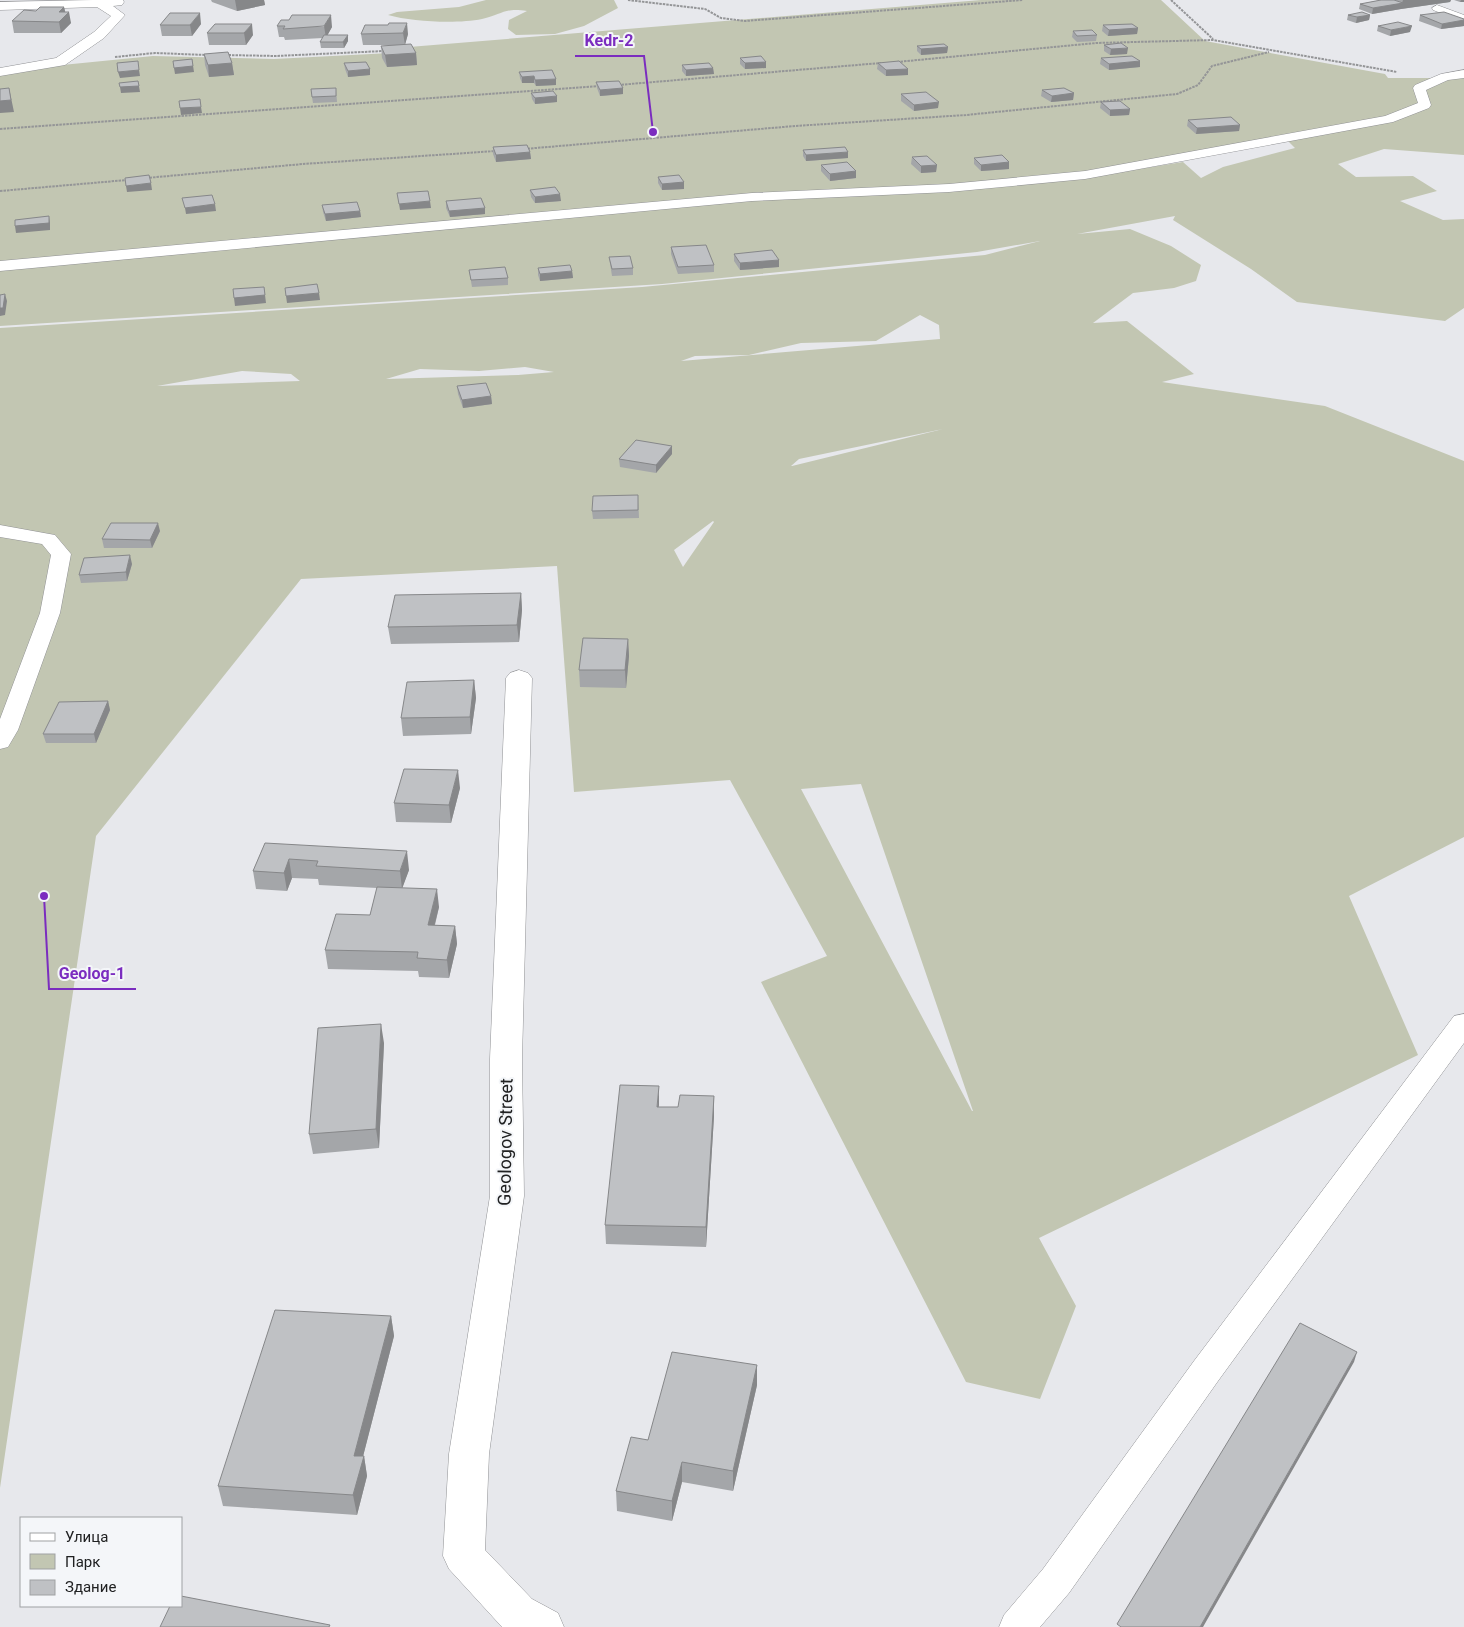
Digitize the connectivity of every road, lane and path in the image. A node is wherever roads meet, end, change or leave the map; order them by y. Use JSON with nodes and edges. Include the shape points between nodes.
{"nodes":[{"id":1,"x":129,"y":0,"type":"edge"},
{"id":2,"x":628,"y":0,"type":"edge"},
{"id":3,"x":1023,"y":0,"type":"edge"},
{"id":4,"x":1171,"y":0,"type":"edge"},
{"id":5,"x":101,"y":4,"type":"junction"},
{"id":6,"x":0,"y":6,"type":"edge"},
{"id":7,"x":1437,"y":8,"type":"dead end"},
{"id":8,"x":1464,"y":19,"type":"edge"},
{"id":9,"x":1214,"y":40,"type":"junction"},
{"id":10,"x":388,"y":51,"type":"edge"},
{"id":11,"x":1272,"y":51,"type":"junction"},
{"id":12,"x":210,"y":55,"type":"edge"},
{"id":13,"x":220,"y":55,"type":"edge"},
{"id":14,"x":60,"y":62,"type":"junction"},
{"id":15,"x":892,"y":62,"type":"edge"},
{"id":16,"x":882,"y":63,"type":"edge"},
{"id":17,"x":0,"y":72,"type":"edge"},
{"id":18,"x":1464,"y":74,"type":"edge"},
{"id":19,"x":1445,"y":77,"type":"junction"},
{"id":20,"x":618,"y":85,"type":"edge"},
{"id":21,"x":599,"y":86,"type":"edge"},
{"id":22,"x":0,"y":129,"type":"edge"},
{"id":23,"x":516,"y":149,"type":"edge"},
{"id":24,"x":497,"y":151,"type":"edge"},
{"id":25,"x":140,"y":179,"type":"edge"},
{"id":26,"x":130,"y":180,"type":"edge"},
{"id":27,"x":0,"y":191,"type":"edge"},
{"id":28,"x":0,"y":266,"type":"edge"},
{"id":29,"x":0,"y":531,"type":"edge"},
{"id":30,"x":519,"y":678,"type":"dead end"},
{"id":31,"x":0,"y":742,"type":"edge"},
{"id":32,"x":1464,"y":1023,"type":"edge"},
{"id":33,"x":543,"y":1627,"type":"edge"},
{"id":34,"x":1017,"y":1627,"type":"edge"}],
"edges":[{"from":1,"to":5,"type":"street"},
{"from":2,"to":3,"type":"path","via":[[705,9],[721,18],[745,21]]},
{"from":4,"to":9,"type":"path"},
{"from":5,"to":6,"type":"street"},
{"from":5,"to":14,"type":"street","via":[[120,15]]},
{"from":7,"to":8,"type":"lane"},
{"from":9,"to":11,"type":"path"},
{"from":9,"to":15,"type":"path","via":[[1096,43]]},
{"from":10,"to":13,"type":"path"},
{"from":11,"to":19,"type":"path"},
{"from":11,"to":23,"type":"path","via":[[1212,66],[1194,90],[1177,94],[966,115]]},
{"from":12,"to":14,"type":"path","via":[[155,53]]},
{"from":14,"to":17,"type":"street"},
{"from":16,"to":20,"type":"path"},
{"from":18,"to":19,"type":"lane"},
{"from":19,"to":28,"type":"lane","via":[[1419,88],[1425,105],[1388,119],[1085,175],[949,188],[752,198]]},
{"from":21,"to":22,"type":"path"},
{"from":24,"to":25,"type":"path"},
{"from":26,"to":27,"type":"path"},
{"from":29,"to":31,"type":"lane","via":[[48,539],[62,554],[50,612]]},
{"from":30,"to":33,"type":"street","name":"Geologov Street","via":[[506,1059],[506,1196],[468,1454],[464,1556],[517,1613]]},
{"from":32,"to":34,"type":"lane","via":[[1206,1370],[1056,1581]]}]}
